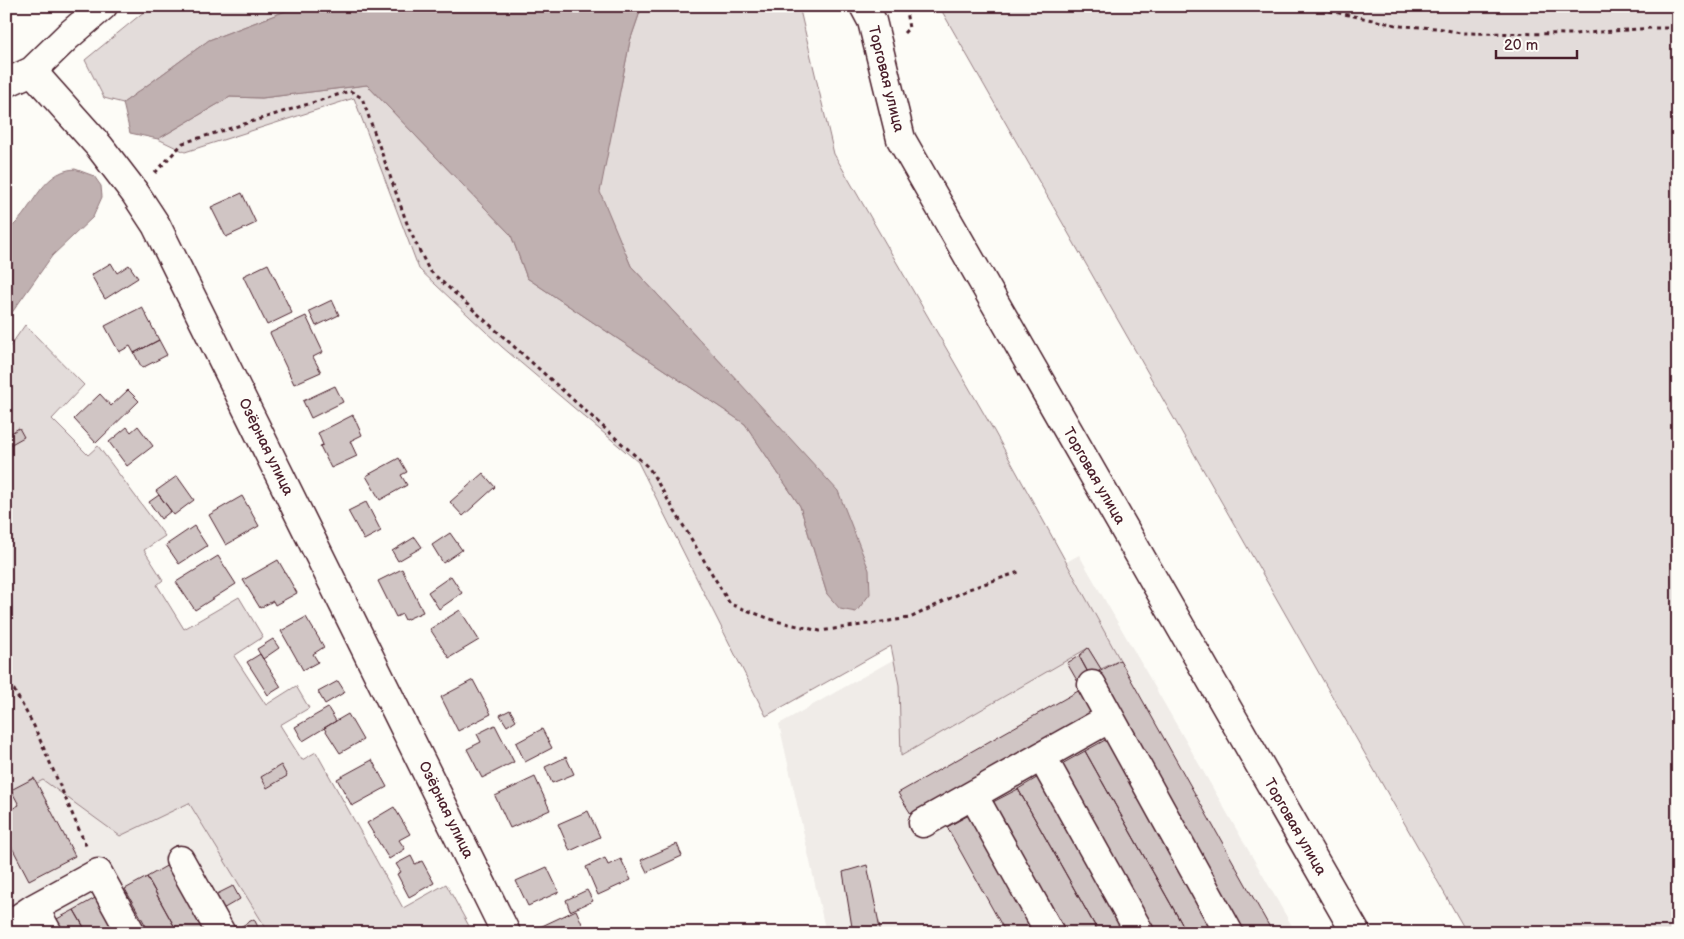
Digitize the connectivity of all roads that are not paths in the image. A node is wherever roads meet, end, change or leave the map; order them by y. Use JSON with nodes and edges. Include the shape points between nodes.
{"nodes":[{"id":1,"x":103,"y":6,"type":"edge"},
{"id":2,"x":864,"y":6,"type":"edge"},
{"id":3,"x":32,"y":71,"type":"junction"},
{"id":4,"x":6,"y":83,"type":"edge"},
{"id":5,"x":1092,"y":685,"type":"dead end"},
{"id":6,"x":1110,"y":718,"type":"junction"},
{"id":7,"x":1042,"y":757,"type":"junction"},
{"id":8,"x":973,"y":795,"type":"junction"},
{"id":9,"x":923,"y":823,"type":"dead end"},
{"id":10,"x":180,"y":860,"type":"dead end"},
{"id":11,"x":34,"y":908,"type":"junction"},
{"id":12,"x":6,"y":927,"type":"edge"},
{"id":13,"x":48,"y":933,"type":"edge"},
{"id":14,"x":132,"y":933,"type":"edge"},
{"id":15,"x":220,"y":933,"type":"edge"},
{"id":16,"x":506,"y":933,"type":"edge"},
{"id":17,"x":1050,"y":933,"type":"edge"},
{"id":18,"x":1140,"y":933,"type":"edge"},
{"id":19,"x":1229,"y":933,"type":"edge"},
{"id":20,"x":1356,"y":933,"type":"edge"}],
"edges":[{"from":1,"to":3,"type":"street"},
{"from":2,"to":20,"type":"street","name":"Торговая улица","via":[[872,21],[901,139]]},
{"from":3,"to":4,"type":"street"},
{"from":3,"to":16,"type":"street","name":"Озёрная улица","via":[[99,146],[161,234]]},
{"from":5,"to":6,"type":"street"},
{"from":6,"to":7,"type":"street"},
{"from":6,"to":19,"type":"street"},
{"from":7,"to":8,"type":"street"},
{"from":7,"to":18,"type":"street"},
{"from":8,"to":9,"type":"street"},
{"from":8,"to":17,"type":"street"},
{"from":10,"to":15,"type":"street"},
{"from":11,"to":12,"type":"street"},
{"from":11,"to":13,"type":"street"},
{"from":11,"to":14,"type":"street","via":[[98,873]]}]}
